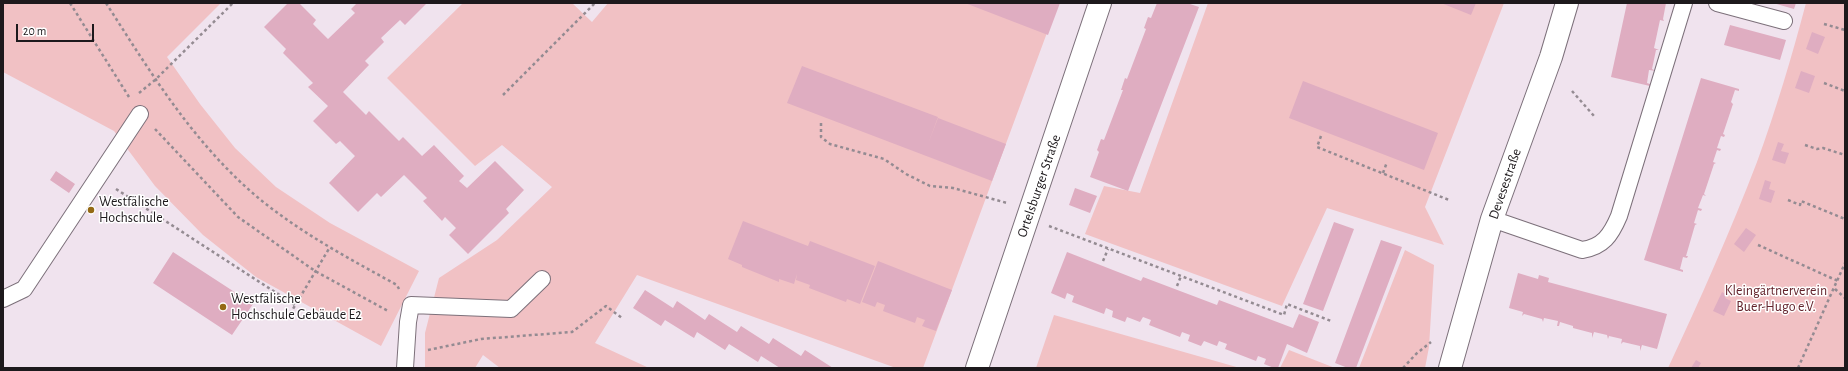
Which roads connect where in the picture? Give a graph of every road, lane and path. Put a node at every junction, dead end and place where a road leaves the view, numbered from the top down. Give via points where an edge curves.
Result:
1 (70, 3) edge
2 (106, 3) edge
3 (233, 3) edge
4 (595, 3) edge
5 (1100, 3) edge
6 (1567, 3) edge
7 (1684, 3) edge
8 (1718, 3) edge
9 (1784, 21) dead end
10 (1824, 24) dead end
11 (1845, 30) edge
12 (155, 80) junction
13 (1824, 83) dead end
14 (1572, 91) dead end
15 (1845, 91) edge
16 (503, 95) dead end
17 (131, 100) junction
18 (140, 114) junction
19 (1594, 116) dead end
20 (821, 123) dead end
21 (1321, 136) dead end
22 (1805, 145) dead end
23 (1845, 155) edge
24 (1387, 162) dead end
25 (1383, 173) junction
26 (98, 177) junction
27 (1449, 200) dead end
28 (1788, 200) dead end
29 (1029, 213) junction
30 (1492, 219) junction
31 (1845, 219) edge
32 (1758, 245) dead end
33 (330, 247) junction
34 (1108, 249) junction
35 (1103, 261) dead end
36 (1845, 263) edge
37 (315, 271) junction
38 (1181, 276) junction
39 (542, 279) dead end
40 (1838, 281) junction
41 (1177, 286) dead end
42 (1835, 289) junction
43 (1845, 298) edge
44 (3, 299) edge
45 (295, 305) junction
46 (411, 306) junction
47 (622, 318) dead end
48 (287, 319) dead end
49 (1331, 321) dead end
50 (408, 322) junction
51 (1432, 341) dead end
52 (405, 361) edge
53 (977, 368) edge
54 (1403, 368) edge
55 (1450, 368) edge
56 (1798, 368) edge

1 - 17 path
2 - 12 path
3 - 12 path
4 - 16 path
5 - 29 street, Ortelsburger Straße
6 - 30 street, Devesestraße via 1551,57
7 - 30 lane via 1619,216 1614,230 1605,241 1593,248 1582,250
8 - 9 lane
10 - 11 path
12 - 17 path
12 - 33 path via 179,114 215,155 256,195 288,220
13 - 15 path
14 - 19 path
17 - 18 path
18 - 26 lane
18 - 37 path via 238,217
20 - 29 path via 821,137 830,144 884,159 930,186 953,188
21 - 25 path via 1317,147
22 - 23 path
24 - 25 path
25 - 27 path
26 - 44 lane via 24,289
26 - 45 path
28 - 31 path via 1800,205 1801,201
29 - 34 path
29 - 53 street, Ortelsburger Straße
30 - 55 street, Devesestraße
32 - 40 path
33 - 37 path
33 - 46 path via 397,285
34 - 35 path
34 - 38 path
36 - 40 path
37 - 45 path
37 - 50 path
38 - 41 path
38 - 49 path via 1284,315 1288,304
39 - 46 lane via 512,309
40 - 42 path
42 - 43 path
42 - 56 path
45 - 48 path
46 - 50 lane
47 - 52 path via 606,306 572,332 481,339
50 - 52 lane
51 - 54 path

